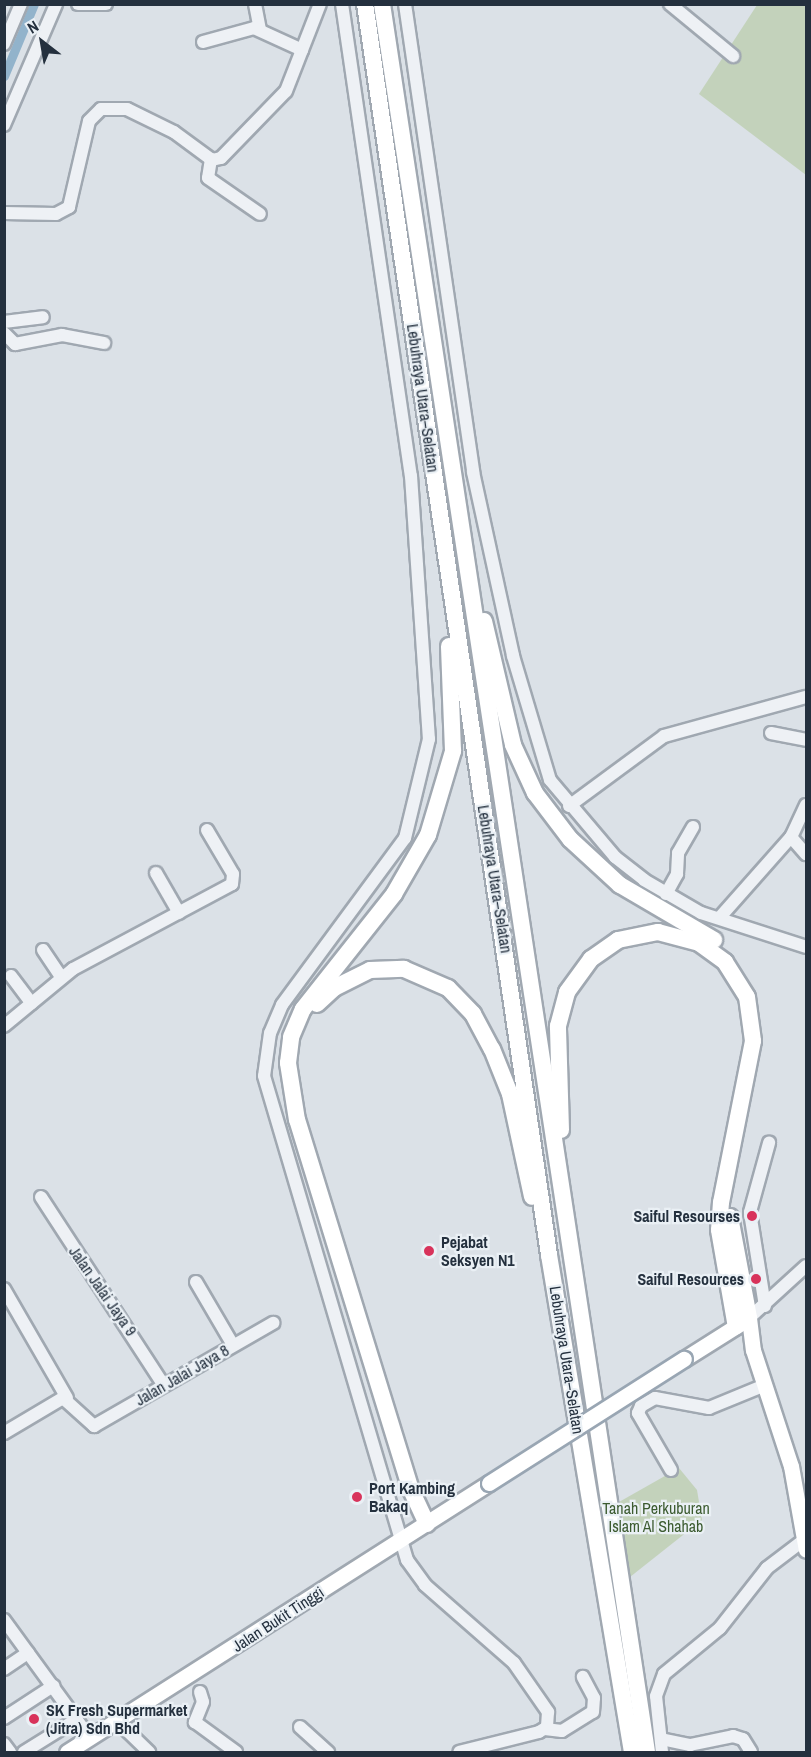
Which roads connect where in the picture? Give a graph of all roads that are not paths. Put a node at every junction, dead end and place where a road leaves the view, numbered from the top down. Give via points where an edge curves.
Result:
1 (21, 4) edge
2 (56, 4) edge
3 (78, 4) edge
4 (106, 4) edge
5 (255, 4) edge
6 (342, 4) edge
7 (365, 4) edge
8 (382, 4) edge
9 (405, 4) edge
10 (670, 4) edge
11 (318, 6) edge
12 (260, 29) junction
13 (203, 42) dead end
14 (4, 44) edge
15 (302, 50) junction
16 (733, 56) dead end
17 (4, 125) edge
18 (211, 159) junction
19 (4, 213) edge
20 (260, 214) dead end
21 (43, 317) dead end
22 (4, 322) edge
23 (4, 333) edge
24 (104, 343) dead end
25 (446, 560) junction
26 (466, 570) junction
27 (807, 697) edge
28 (771, 733) dead end
29 (807, 740) edge
30 (569, 806) junction
31 (807, 806) edge
32 (693, 827) dead end
33 (207, 830) dead end
34 (791, 837) junction
35 (807, 854) edge
36 (156, 873) dead end
37 (666, 894) junction
38 (179, 913) junction
39 (721, 916) junction
40 (807, 947) edge
41 (43, 950) dead end
42 (11, 976) dead end
43 (61, 977) junction
44 (31, 1003) junction
45 (4, 1026) edge
46 (769, 1143) dead end
47 (41, 1197) dead end
48 (549, 1255) junction
49 (807, 1266) edge
50 (196, 1282) dead end
51 (4, 1289) edge
52 (765, 1306) junction
53 (742, 1322) junction
54 (273, 1323) dead end
55 (582, 1332) junction
56 (233, 1345) junction
57 (765, 1384) junction
58 (164, 1386) junction
59 (67, 1398) junction
60 (4, 1433) edge
61 (671, 1470) dead end
62 (432, 1520) junction
63 (805, 1538) edge
64 (399, 1541) junction
65 (4, 1620) edge
66 (28, 1653) junction
67 (4, 1669) edge
68 (583, 1677) dead end
69 (53, 1686) junction
70 (200, 1692) dead end
71 (4, 1718) edge
72 (77, 1719) junction
73 (117, 1721) junction
74 (300, 1727) dead end
75 (545, 1729) junction
76 (90, 1738) junction
77 (4, 1744) edge
78 (646, 1749) edge
79 (10, 1752) edge
80 (24, 1752) edge
81 (67, 1752) edge
82 (148, 1752) edge
83 (236, 1752) edge
84 (328, 1752) edge
85 (459, 1752) edge
86 (751, 1752) edge

1 - 14 street
2 - 17 street
3 - 4 street
5 - 12 street
6 - 64 street via 411,476 429,694 428,754 405,838 282,1005 270,1033 264,1076
7 - 25 highway, Lebuhraya Utara–Selatan
8 - 26 highway, Lebuhraya Utara–Selatan
9 - 30 street via 473,472 538,747 553,785
10 - 16 street
11 - 15 street
12 - 13 street
12 - 15 street
15 - 18 street via 278,100 227,153
18 - 19 street via 136,113 101,109 88,121 69,207 56,214
18 - 20 street via 208,178
21 - 22 street
23 - 24 street via 15,344 62,335
25 - 48 highway, Lebuhraya Utara–Selatan
25 - 62 highway via 442,572 456,720 444,790 413,865 303,1009 291,1037 288,1077 411,1490
26 - 53 highway via 477,588 513,745 535,793 570,839 620,885 722,945 757,996 761,1037 730,1202
26 - 55 highway, Lebuhraya Utara–Selatan
27 - 30 street via 663,736
28 - 29 street
30 - 37 street via 620,862
31 - 34 street
32 - 37 street via 678,853 677,874
33 - 38 street via 234,881
34 - 35 street
34 - 39 street
36 - 38 street
37 - 39 street via 701,913
38 - 43 street
39 - 40 street
41 - 43 street
42 - 44 street
43 - 44 street
44 - 45 street
46 - 52 street via 750,1212
47 - 58 street, Jalan Jalai Jaya 9
48 - 62 highway via 510,1094 473,1014 448,988 404,969 370,970 334,988 301,1035 297,1086
48 - 78 highway, Lebuhraya Utara–Selatan
49 - 52 street
50 - 56 street
51 - 59 street
52 - 53 street
53 - 55 highway via 719,1230 720,1202 753,1041 750,1010 725,962 685,937 658,932 618,940 591,959 567,992 558,1026 558,1101
53 - 57 main road
53 - 62 main road, Jalan Bukit Tinggi, bridge
54 - 56 street, Jalan Jalai Jaya 8
55 - 78 highway, Lebuhraya Utara–Selatan
56 - 58 street, Jalan Jalai Jaya 8
57 - 61 street via 709,1408 655,1398 641,1406 638,1413
57 - 63 main road via 791,1466
58 - 59 street, Jalan Jalai Jaya 8 via 90,1427
59 - 60 street
62 - 64 main road, Jalan Bukit Tinggi
63 - 78 street via 767,1568 720,1628 664,1674
64 - 73 main road, Jalan Bukit Tinggi
64 - 75 street via 422,1581 524,1674 549,1712
65 - 66 street
66 - 67 street
66 - 69 street
68 - 75 street via 594,1698 593,1712 562,1731
69 - 71 street
69 - 72 street
70 - 83 street via 203,1702 195,1722
72 - 76 street
72 - 80 street
73 - 76 main road, Jalan Bukit Tinggi
73 - 82 street
74 - 84 street
75 - 85 street
76 - 81 main road, Jalan Bukit Tinggi
77 - 79 street
78 - 86 street via 733,1737 743,1739

